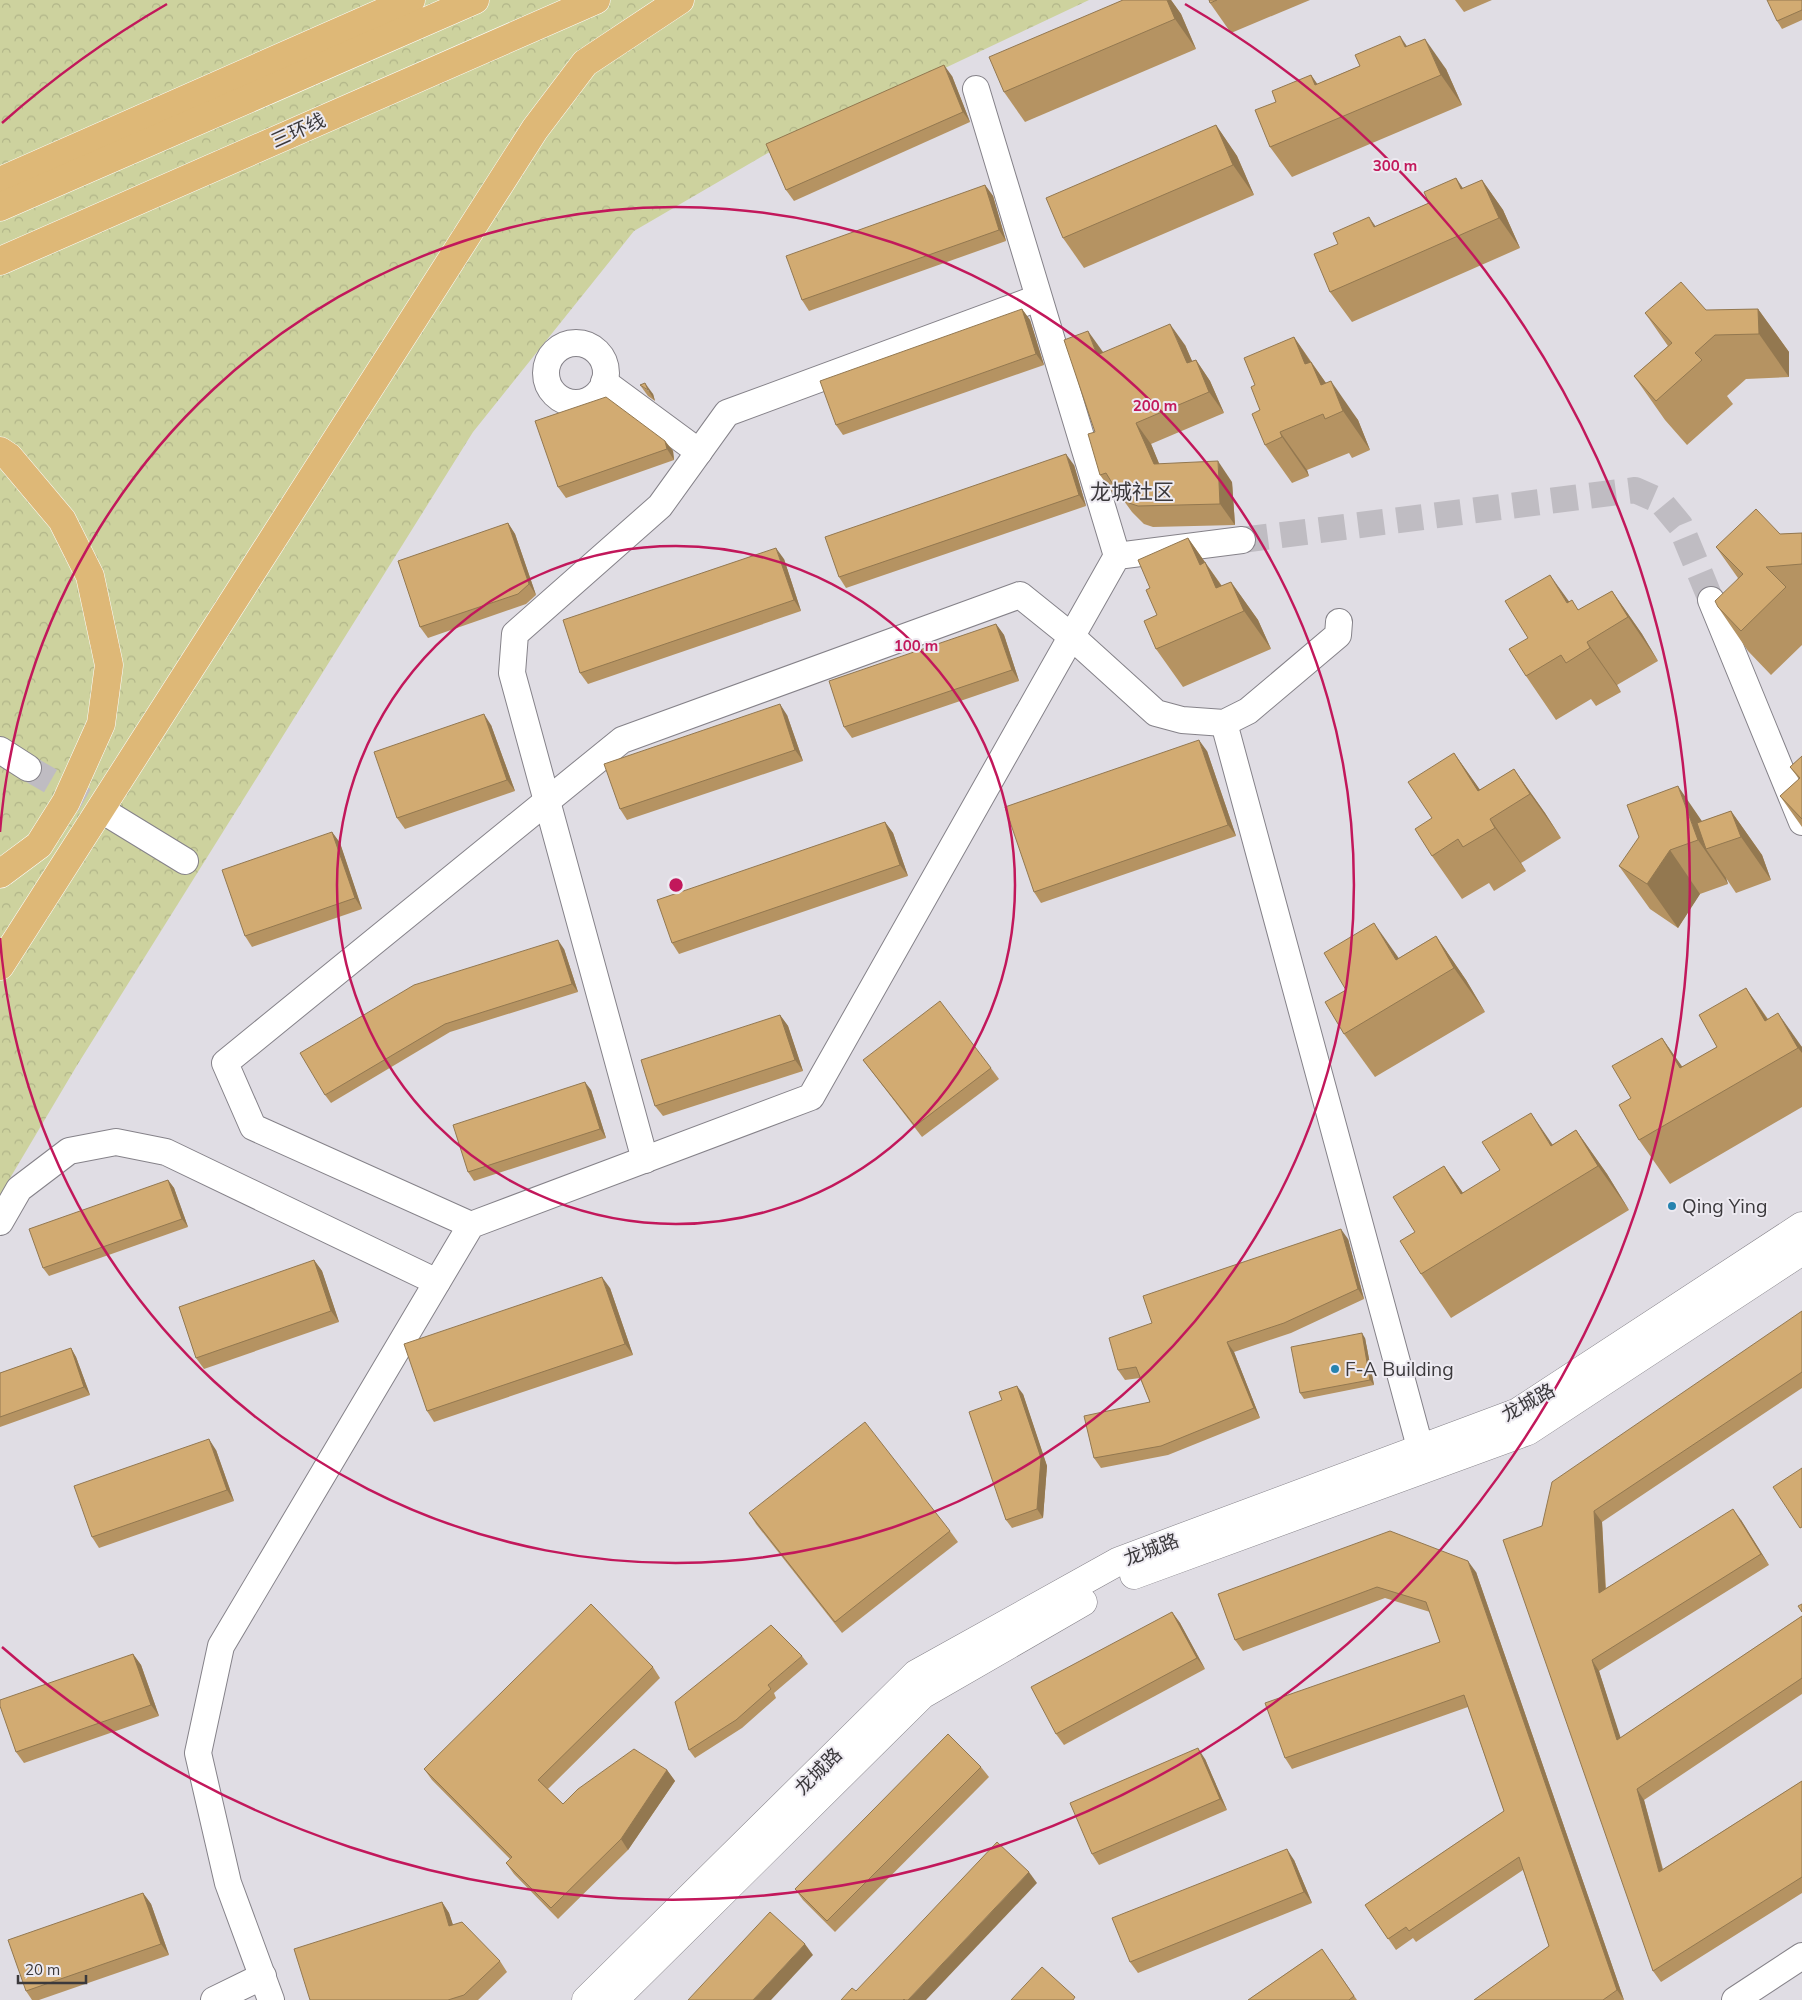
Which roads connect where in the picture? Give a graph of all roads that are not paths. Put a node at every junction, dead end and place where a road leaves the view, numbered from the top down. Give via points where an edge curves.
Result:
1 (411, 0) edge
2 (474, 0) edge
3 (596, 0) edge
4 (680, 0) edge
5 (976, 89) dead end
6 (0, 180) edge
7 (0, 207) edge
8 (0, 261) edge
9 (1038, 298) junction
10 (604, 382) dead end
11 (0, 451) edge
12 (699, 452) junction
13 (1242, 540) tunnel mouth
14 (1117, 556) junction
15 (1711, 600) tunnel mouth
16 (1339, 622) dead end
17 (1071, 636) junction
18 (1224, 723) junction
19 (0, 750) edge
20 (1802, 758) edge
21 (28, 768) tunnel mouth
22 (1783, 776) junction
23 (547, 801) junction
24 (113, 817) tunnel mouth
25 (1802, 822) edge
26 (185, 861) dead end
27 (0, 874) edge
28 (0, 966) edge
29 (645, 1160) junction
30 (0, 1222) edge
31 (471, 1226) junction
32 (1802, 1226) edge
33 (1802, 1251) edge
34 (437, 1282) junction
35 (1420, 1447) junction
36 (1802, 1956) edge
37 (267, 1988) edge
38 (214, 2000) edge
39 (586, 2000) edge
40 (614, 2000) edge
41 (1735, 2000) edge

1 - 6 highway
2 - 7 highway
3 - 8 highway, 三环线
4 - 28 highway via 585,63 535,129
5 - 9 street
9 - 12 street via 727,413
9 - 14 street
10 - 12 street
11 - 27 highway via 9,456 62,520 90,576 109,665 101,724 66,802 39,845
12 - 23 street via 660,506 515,634 512,673
13 - 14 street
14 - 17 street
15 - 22 street
16 - 18 street via 1338,635 1248,711
17 - 18 street via 1156,713 1182,720
17 - 23 street via 1020,595 622,740
17 - 29 street via 811,1097
18 - 35 street
19 - 21 street
20 - 22 street
22 - 25 street
23 - 29 street
23 - 31 street via 225,1063 253,1127
24 - 26 street
29 - 31 street
30 - 34 street via 19,1189 69,1151 116,1142 166,1152
31 - 34 street
32 - 35 street, 龙城路 via 1518,1412
33 - 40 street, 龙城路 via 1528,1431 1123,1579 922,1695
34 - 37 street via 221,1646 198,1753 228,1883
35 - 39 street, 龙城路 via 1119,1561 916,1674
36 - 41 street
37 - 38 street

